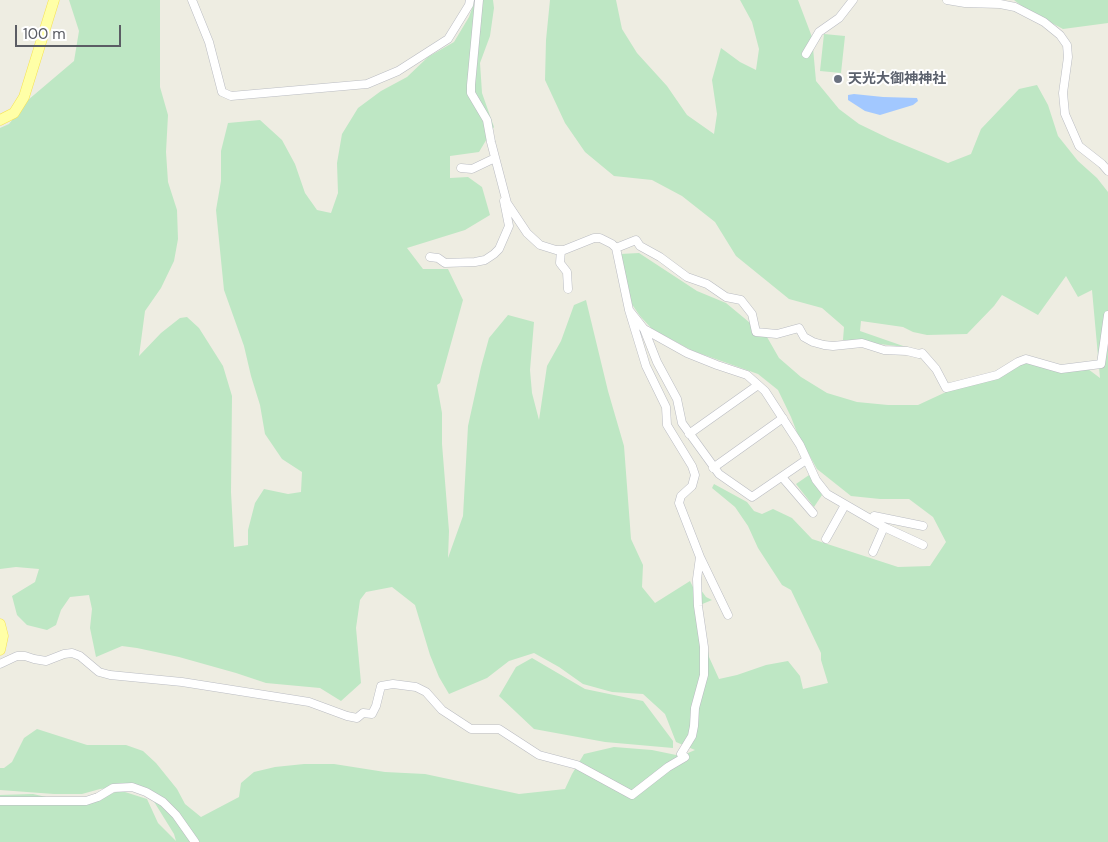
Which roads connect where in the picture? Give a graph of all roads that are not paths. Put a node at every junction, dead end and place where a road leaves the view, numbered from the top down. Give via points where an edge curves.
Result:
1 (54, 0) edge
2 (192, 0) edge
3 (470, 0) edge
4 (479, 0) edge
5 (853, 0) edge
6 (947, 0) edge
7 (806, 54) dead end
8 (0, 120) edge
9 (495, 158) junction
10 (461, 168) dead end
11 (1108, 171) edge
12 (504, 194) junction
13 (616, 248) junction
14 (561, 250) junction
15 (430, 257) dead end
16 (568, 289) dead end
17 (629, 310) junction
18 (1108, 315) edge
19 (644, 329) junction
20 (758, 385) junction
21 (783, 418) junction
22 (689, 434) junction
23 (806, 460) junction
24 (713, 468) junction
25 (782, 476) junction
26 (844, 505) junction
27 (813, 513) dead end
28 (872, 520) junction
29 (923, 526) dead end
30 (884, 527) junction
31 (826, 539) dead end
32 (923, 545) dead end
33 (873, 552) dead end
34 (700, 558) junction
35 (728, 615) dead end
36 (0, 624) edge
37 (0, 650) edge
38 (0, 664) edge
39 (0, 801) edge
40 (195, 842) edge

1 - 8 main road via 24,96 14,113
2 - 3 street via 210,42 222,92 231,96 375,81 398,71 448,39
4 - 9 street via 471,86 487,120
5 - 7 street via 839,18 819,32
6 - 11 street via 1015,7 1044,22 1060,35 1067,45 1068,57 1063,93 1065,114 1079,146
9 - 10 street via 472,169
9 - 12 street
12 - 14 street via 534,240 540,245
12 - 15 street via 509,226 494,254 475,262 444,262
13 - 14 street via 608,241 594,238
13 - 17 street
13 - 18 street via 636,240 640,246 687,277 712,287 726,298 741,300 752,314 756,332 778,334 799,328 804,337 824,345 862,343 884,350 922,353 946,388 997,375 1026,360 1061,369 1101,364
14 - 16 street via 560,263 567,272
17 - 19 street
17 - 34 street via 646,366 666,407 667,425 695,475 692,486 679,503
19 - 20 street via 687,353 747,375
19 - 22 street via 656,362 677,399 682,423
20 - 21 street
20 - 22 street
21 - 23 street
21 - 24 street
22 - 24 street
23 - 25 street
23 - 26 street via 827,494
24 - 25 street via 752,497
25 - 27 street
26 - 28 street
26 - 31 street
28 - 29 street via 874,516
28 - 30 street
30 - 32 street
30 - 33 street
34 - 35 street
34 - 38 street via 697,579 704,675 692,736 680,754 685,757 632,795 576,765 539,755 499,729 471,728 442,710 426,692 416,687 381,686 372,714 363,713 357,718 309,702 182,682 110,675 99,672 72,653 46,661 17,656
36 - 37 main road via 3,642
39 - 40 street via 86,801 113,788 132,787 163,802

